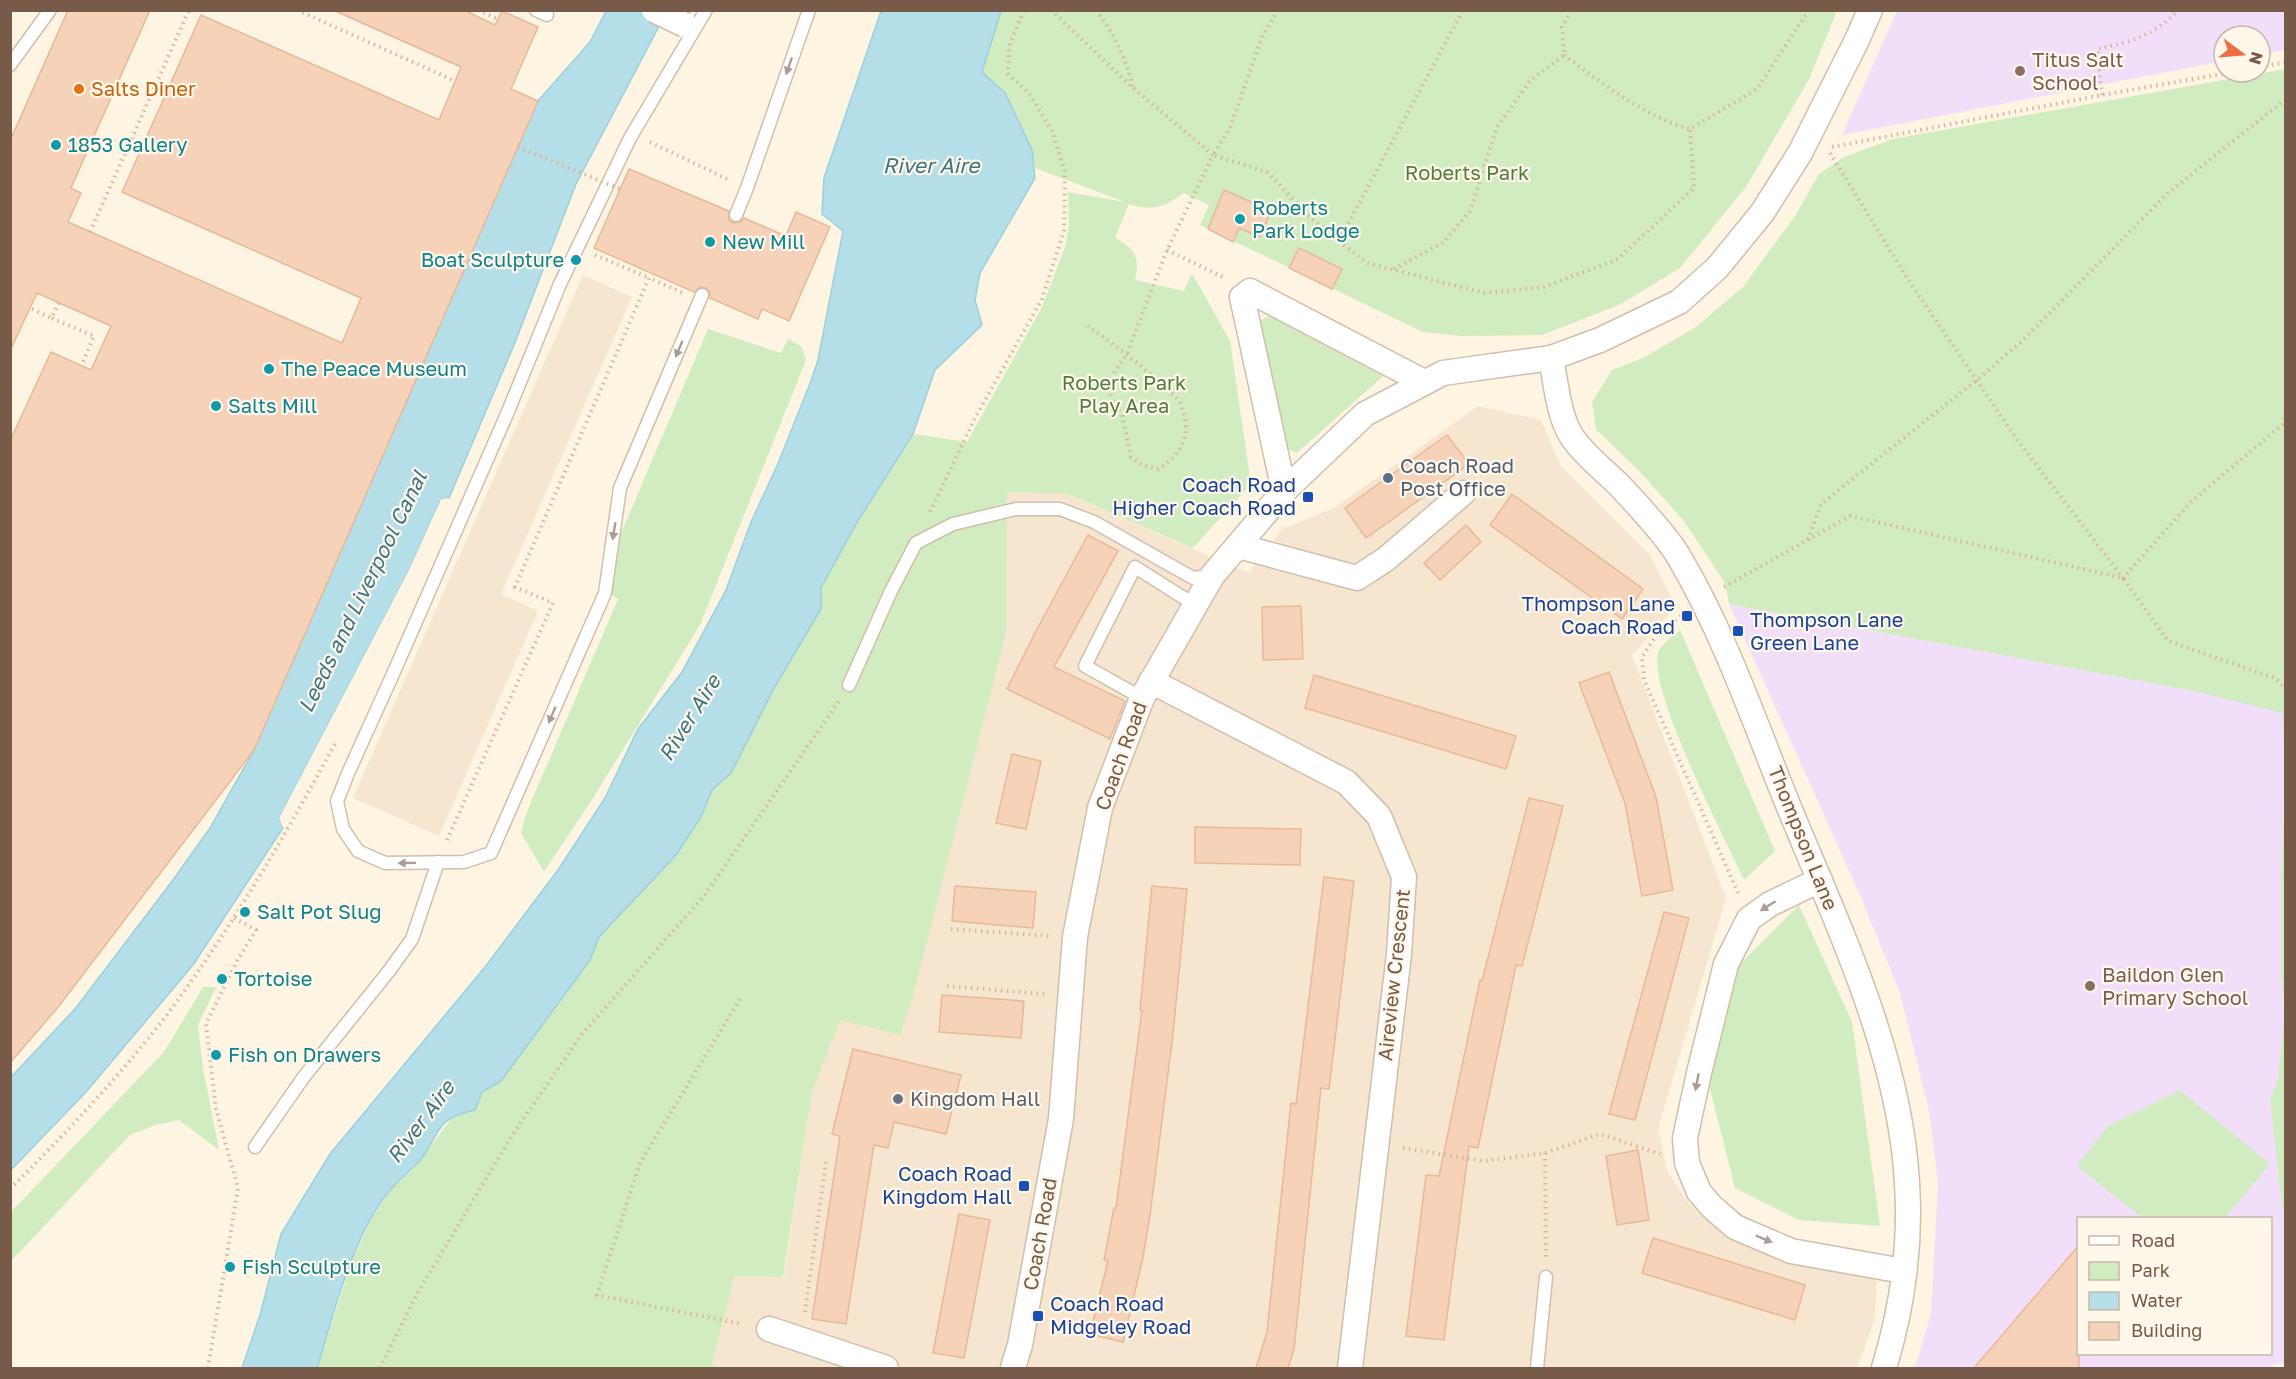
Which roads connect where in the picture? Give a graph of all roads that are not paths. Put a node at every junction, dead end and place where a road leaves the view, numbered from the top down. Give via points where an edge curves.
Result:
1 (50, 10) edge
2 (654, 10) edge
3 (808, 10) edge
4 (1870, 10) edge
5 (696, 22) edge
6 (10, 64) edge
7 (736, 214) dead end
8 (701, 298) road end
9 (1551, 358) junction
10 (1424, 382) junction
11 (1284, 491) junction
12 (1463, 493) dead end
13 (1238, 546) junction
14 (1212, 576) junction
15 (1195, 605) junction
16 (849, 685) road end
17 (1146, 689) junction
18 (438, 862) junction
19 (1820, 880) junction
20 (255, 1147) dead end
21 (1904, 1271) junction
22 (1546, 1276) road end
23 (770, 1329) road end
24 (886, 1368) edge
25 (1013, 1368) edge
26 (1350, 1368) edge
27 (1537, 1368) edge
28 (1884, 1368) edge

1 - 6 lane
2 - 5 street, bridge
3 -> 7 lane
4 - 9 street, Coach Road via 1800,153 1762,213 1717,268 1679,302 1600,340
18 -> 5 lane via 385,863 358,851 343,829 337,801 560,284 630,138
8 -> 18 lane via 620,488 604,593 491,853 464,862
9 - 10 street, Coach Road via 1443,373
9 - 19 street, Thompson Lane via 1559,403 1572,436 1675,549 1702,600
10 - 11 street, Coach Road via 1365,414
10 - 11 street via 1250,291 1242,297
11 - 13 street, Coach Road
12 - 13 street via 1358,578
13 - 14 street, Coach Road
14 - 15 street, Coach Road
14 - 16 lane via 1193,578 1094,522 1060,509 1016,509 953,524 916,543
15 - 17 street, Coach Road
15 - 17 lane via 1135,567 1085,666
17 - 25 street, Coach Road via 1100,808 1075,937 1061,1119
17 - 26 street, Aireview Crescent via 1346,782 1378,816 1404,877 1399,954
18 - 20 lane via 412,939 303,1078
19 - 21 street, Thompson Lane via 1857,971 1883,1051 1899,1120 1907,1180
19 -> 21 street via 1770,904 1749,919 1726,964 1685,1138 1687,1163 1699,1192 1735,1227 1791,1251
21 - 28 street, Thompson Lane
22 - 27 lane
23 - 24 street

